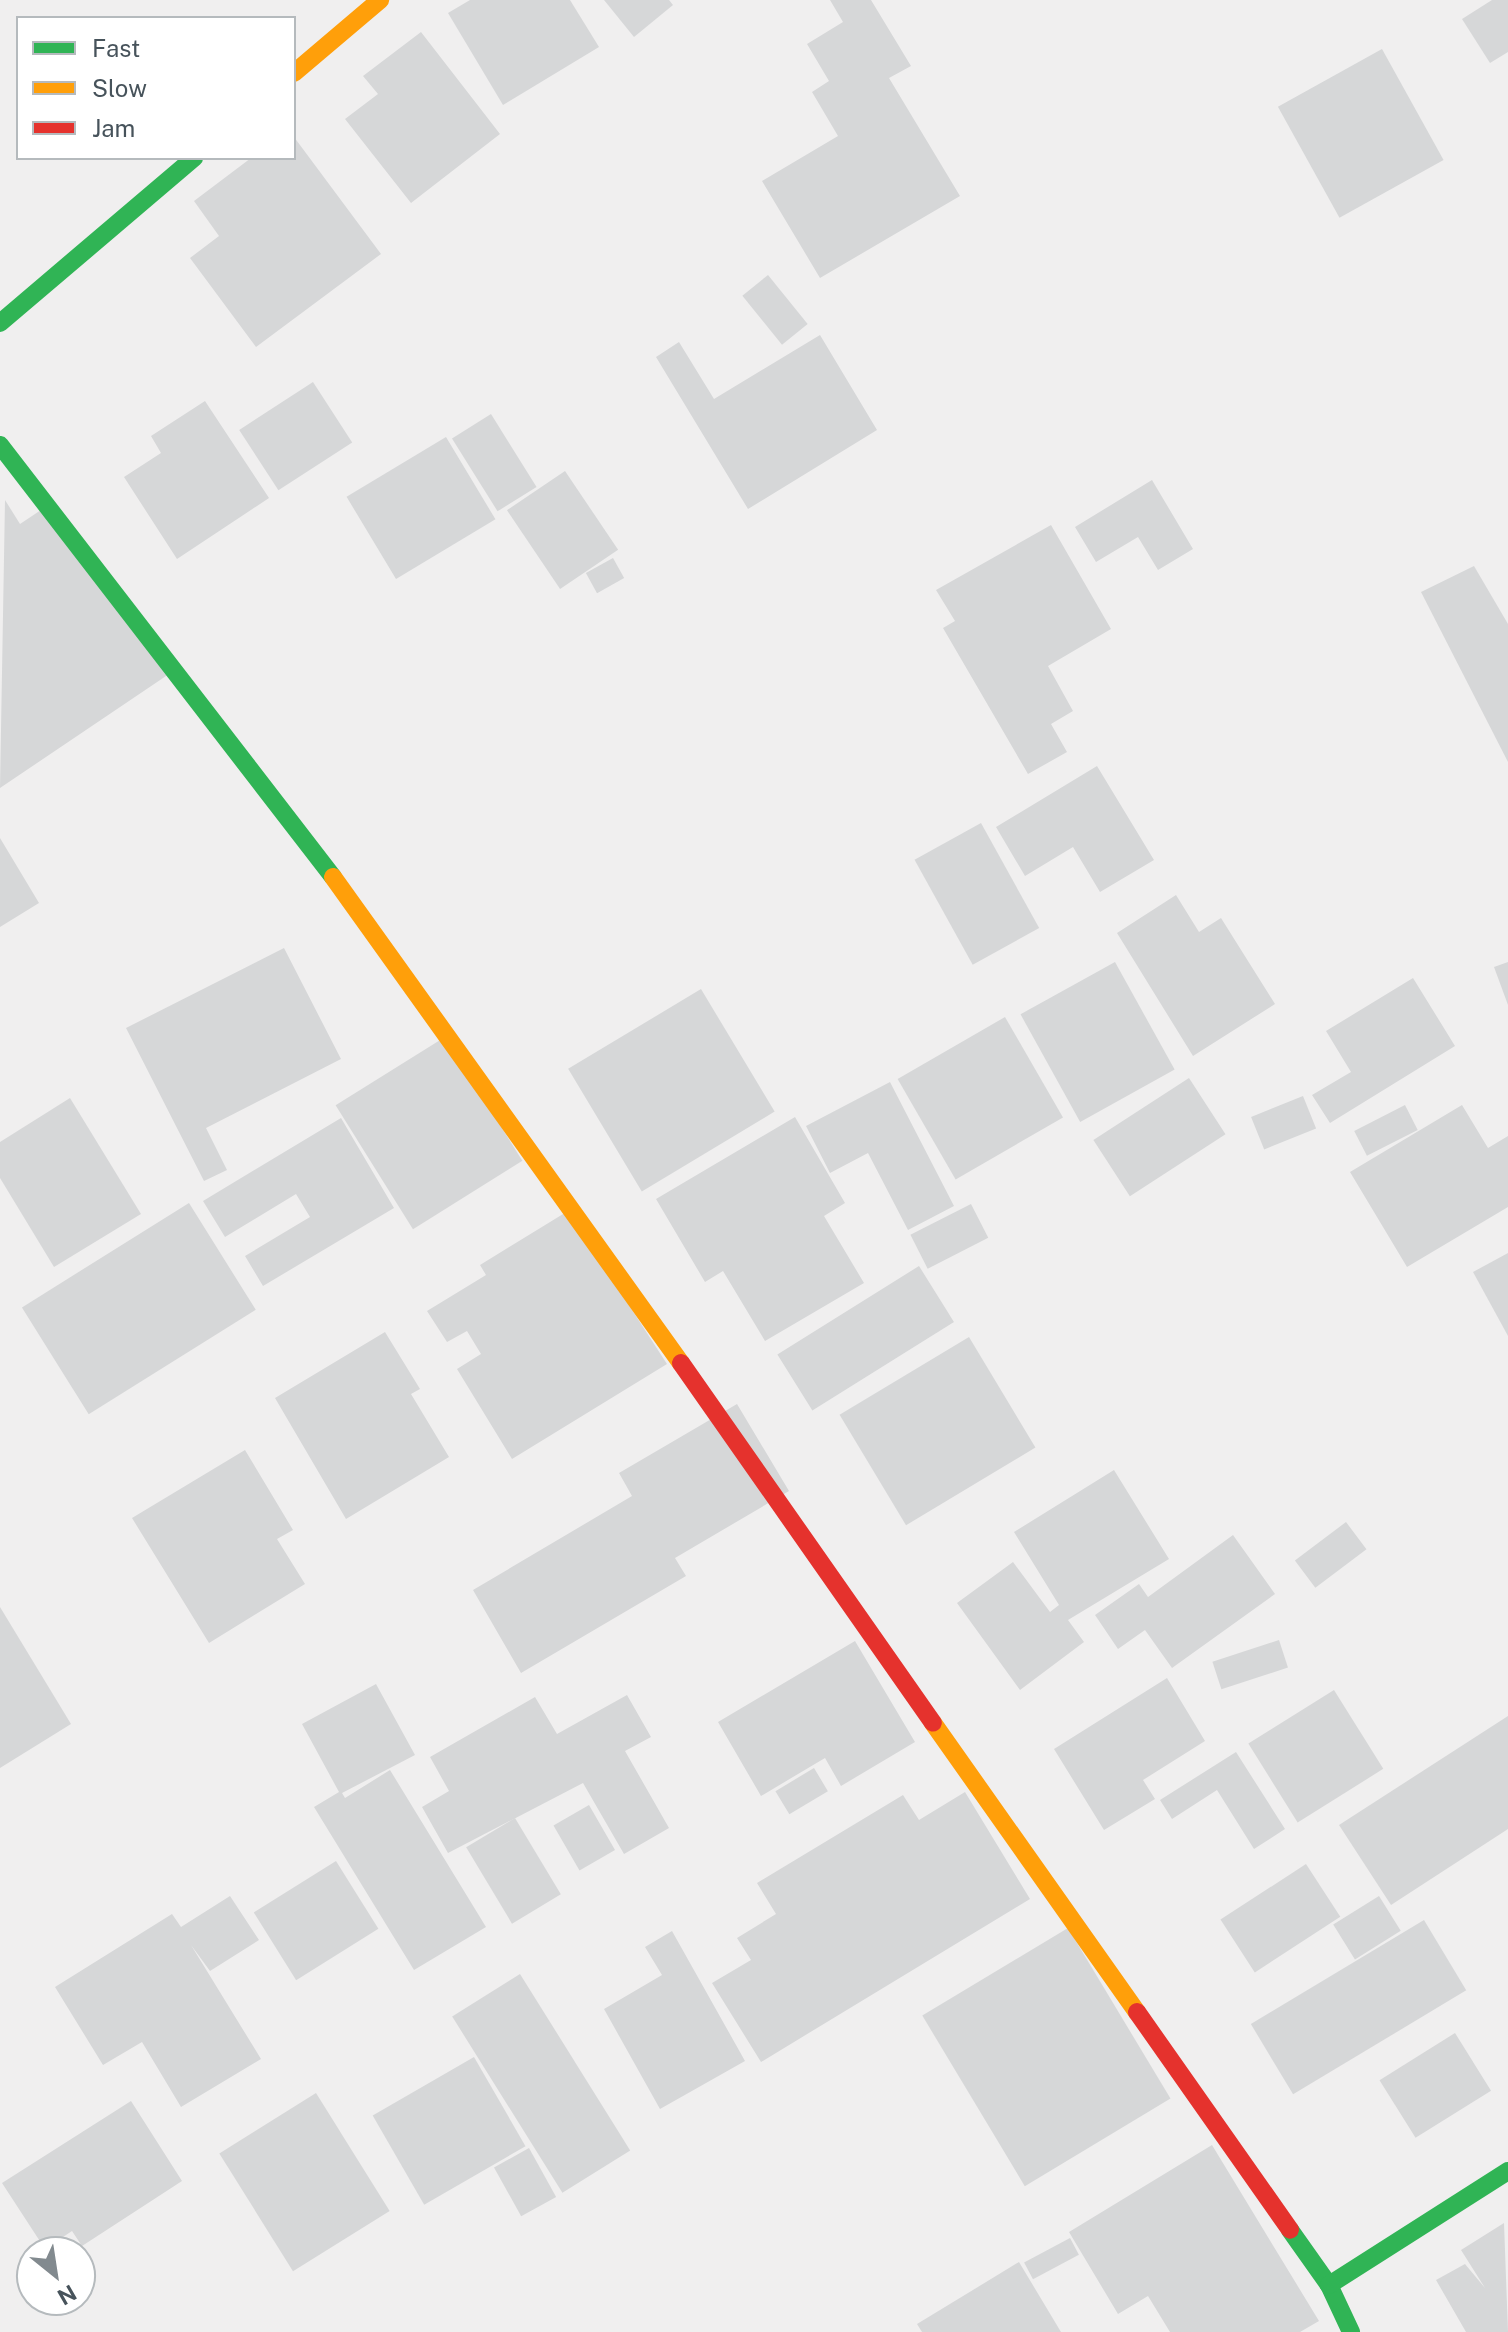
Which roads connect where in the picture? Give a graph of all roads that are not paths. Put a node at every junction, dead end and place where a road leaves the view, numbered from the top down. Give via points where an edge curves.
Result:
1 (380, 0) edge
2 (296, 71) edge
3 (192, 160) edge
4 (0, 323) edge
5 (0, 445) edge
6 (1508, 2171) edge
7 (1329, 2285) junction
8 (1351, 2332) edge

1 - 2 main road
3 - 4 main road
5 - 7 main road via 398,962
6 - 7 main road
7 - 8 main road

